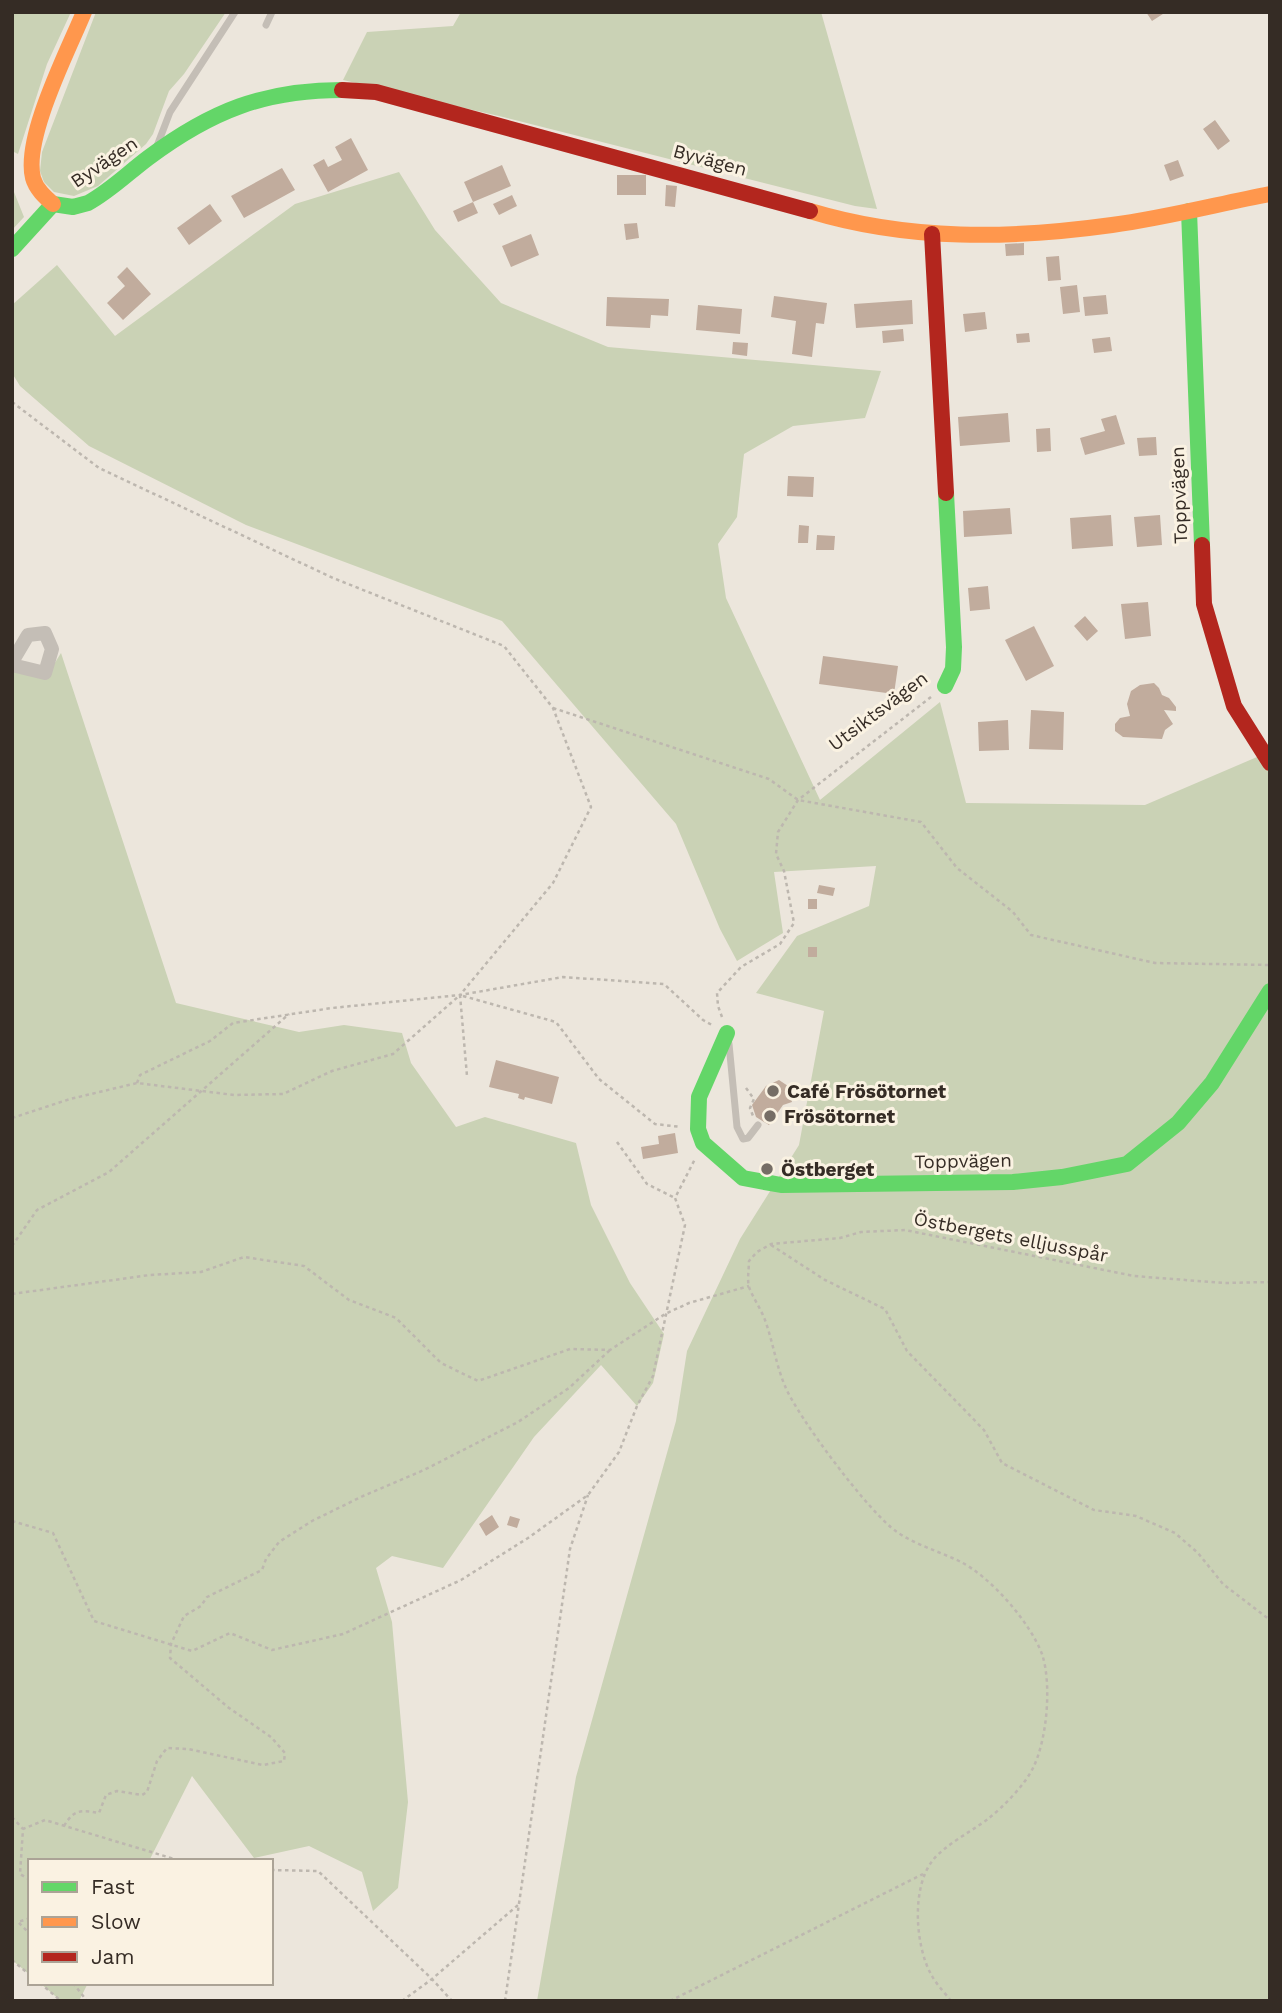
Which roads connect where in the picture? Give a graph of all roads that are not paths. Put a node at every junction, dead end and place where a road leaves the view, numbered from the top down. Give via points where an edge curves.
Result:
1 (84, 12) edge
2 (235, 12) edge
3 (272, 12) edge
4 (266, 25) dead end
5 (155, 153) junction
6 (1270, 194) edge
7 (53, 204) junction
8 (1189, 211) junction
9 (932, 234) junction
10 (12, 249) edge
11 (945, 686) road end
12 (1270, 763) edge
13 (1270, 991) edge
14 (727, 1033) joint
15 (758, 1125) dead end

1 - 7 street via 34,145 33,180
2 - 5 lane, Byvägen via 170,112
3 - 4 lane
5 - 7 street, Byvägen via 81,206
5 - 9 street, Byvägen via 242,105 340,88 376,92 850,223
6 - 8 street, Byvägen
7 - 10 street, Byvägen
8 - 9 street, Byvägen via 1114,225 1024,234
8 - 12 street, Toppvägen via 1204,604 1234,706
9 - 11 street, Utsiktsvägen via 954,648 953,669
13 - 14 street, Toppvägen via 1212,1083 1178,1123 1127,1164 1013,1182 781,1185 743,1178 700,1136 698,1097
14 - 15 lane via 737,1127 743,1139

